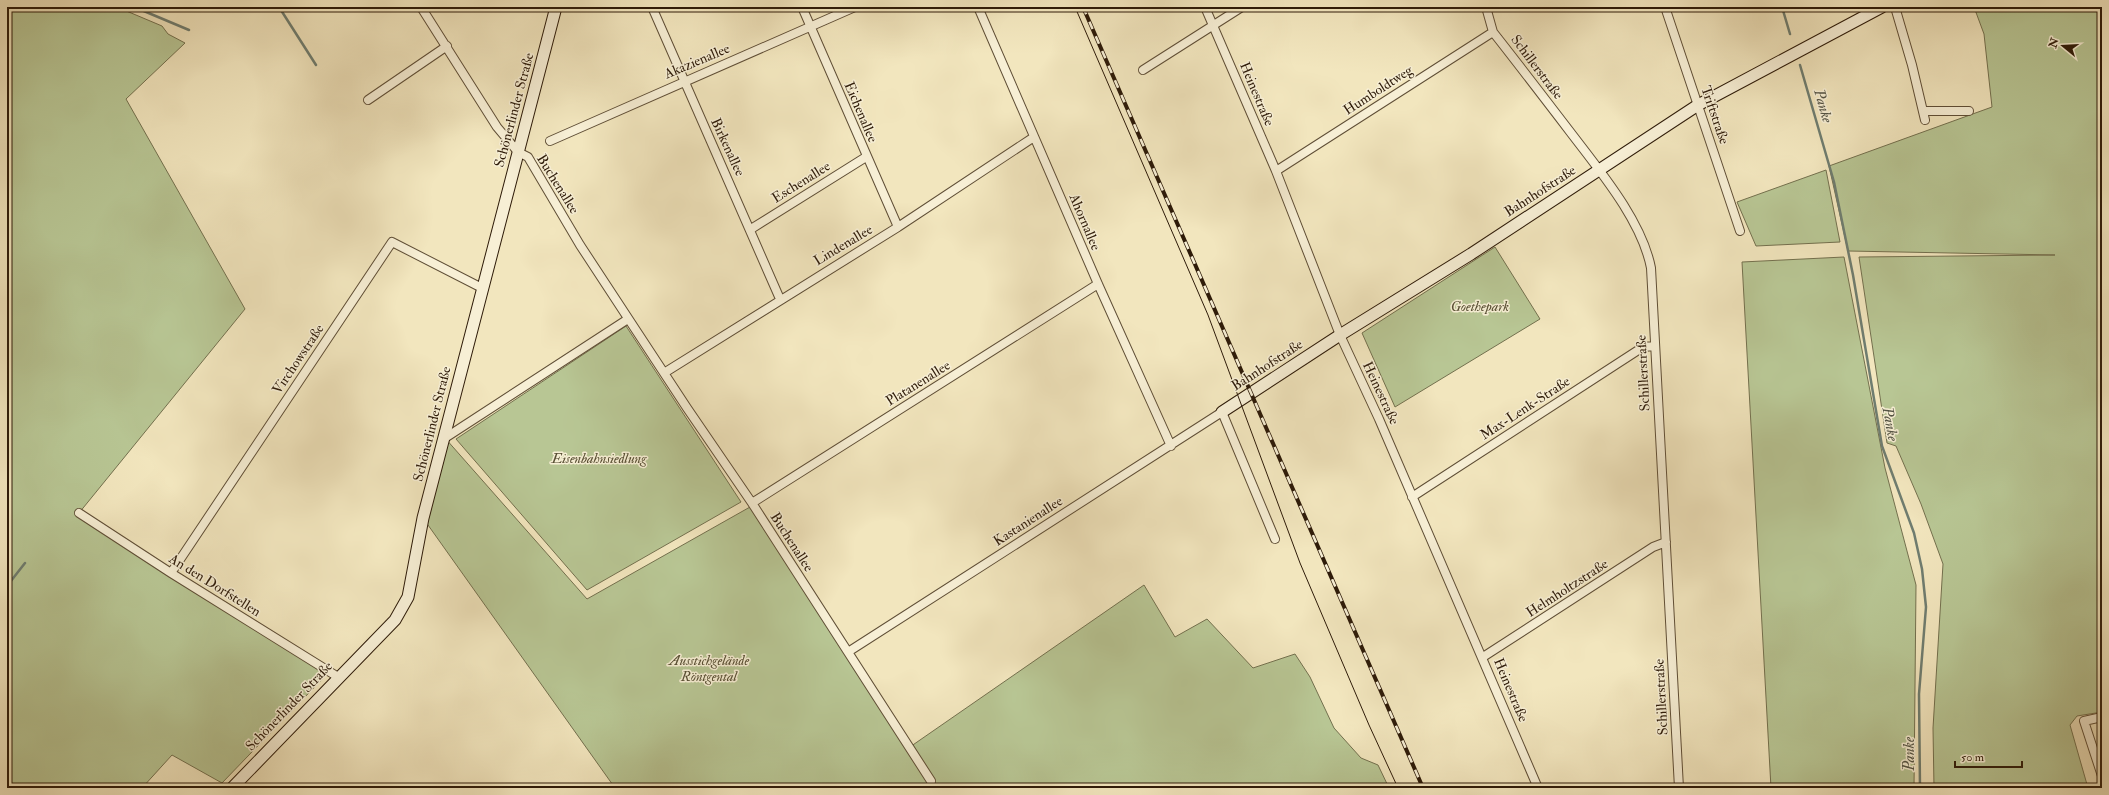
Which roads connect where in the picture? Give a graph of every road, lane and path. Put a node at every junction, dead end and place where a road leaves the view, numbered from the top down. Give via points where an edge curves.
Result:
1 (421, 7) edge
2 (556, 7) edge
3 (652, 7) edge
4 (802, 7) edge
5 (855, 7) edge
6 (978, 7) edge
7 (1205, 7) edge
8 (1242, 7) edge
9 (1486, 7) edge
10 (1665, 7) edge
11 (1882, 7) edge
12 (1895, 7) edge
13 (1213, 25) junction
14 (811, 26) junction
15 (1493, 32) junction
16 (447, 46) junction
17 (1143, 70) dead end
18 (683, 81) junction
19 (368, 100) dead end
20 (1698, 105) junction
21 (1923, 111) junction
22 (1969, 111) dead end
23 (1925, 120) dead end
24 (1034, 137) junction
25 (550, 141) dead end
26 (518, 152) junction
27 (866, 157) junction
28 (1599, 170) junction
29 (1276, 171) junction
30 (898, 227) junction
31 (751, 229) junction
32 (1740, 231) dead end
33 (1098, 284) junction
34 (482, 288) junction
35 (780, 299) junction
36 (628, 319) junction
37 (1340, 335) junction
38 (1655, 346) junction
39 (664, 373) junction
40 (1222, 412) junction
41 (445, 438) junction
42 (1171, 446) junction
43 (1412, 497) junction
44 (752, 503) junction
45 (79, 513) dead end
46 (1274, 540) dead end
47 (1666, 542) junction
48 (171, 573) junction
49 (848, 652) junction
50 (1483, 657) junction
51 (338, 677) junction
52 (2102, 717) edge
53 (2102, 776) edge
54 (931, 781) dead end
55 (232, 788) edge
56 (1538, 788) edge
57 (1679, 788) edge

1 - 16 street, Buchenallee
2 - 26 street, Schönerlinder Straße
3 - 18 street, Birkenallee
4 - 14 street, Eichenallee
5 - 14 street, Akazienallee
6 - 24 street, Ahornallee
7 - 13 street, Heinestraße
8 - 13 street
9 - 15 street, Schillerstraße
10 - 20 street, Triftstraße
11 - 20 street, Bahnhofstraße
12 - 21 street
13 - 17 street
13 - 29 street, Heinestraße
14 - 18 street, Akazienallee
14 - 27 street, Eichenallee
15 - 28 street, Schillerstraße
15 - 29 street, Humboldtweg
16 - 19 street
16 - 26 street, Buchenallee via 497,127
18 - 25 street, Akazienallee
18 - 31 street, Birkenallee
20 - 28 street, Bahnhofstraße
20 - 32 street, Triftstraße
21 - 22 street
21 - 23 street
24 - 30 street, Lindenallee
24 - 33 street, Ahornallee
26 - 34 street, Schönerlinder Straße
26 - 36 street, Buchenallee via 528,157 554,204
27 - 30 street, Eichenallee
27 - 31 street, Eschenallee
28 - 37 street, Bahnhofstraße via 1471,254
28 - 38 street, Schillerstraße via 1640,233 1648,250
29 - 37 street, Heinestraße
30 - 35 street, Lindenallee
31 - 35 street, Birkenallee
33 - 42 street, Ahornallee
33 - 44 street, Platanenallee
34 - 41 street, Schönerlinder Straße
34 - 48 street, Virchowstraße via 392,242
35 - 39 street, Lindenallee
36 - 39 street, Buchenallee
36 - 41 street
37 - 40 street, Bahnhofstraße
37 - 43 street, Heinestraße
38 - 43 street, Max-Lenk-Straße via 1643,347
38 - 47 street, Schillerstraße
39 - 44 street, Buchenallee
40 - 42 street, Kastanienallee
40 - 46 street
41 - 51 street, Schönerlinder Straße via 423,518 408,597 395,620
42 - 49 street, Kastanienallee
43 - 50 street, Heinestraße
44 - 49 street, Buchenallee
45 - 48 street, An den Dorfstellen
47 - 50 street, Helmholtzstraße via 1653,547
47 - 57 street, Schillerstraße
48 - 51 street, An den Dorfstellen
49 - 54 street, Buchenallee
50 - 56 street, Heinestraße
51 - 55 street, Schönerlinder Straße
52 - 53 street via 2084,720

